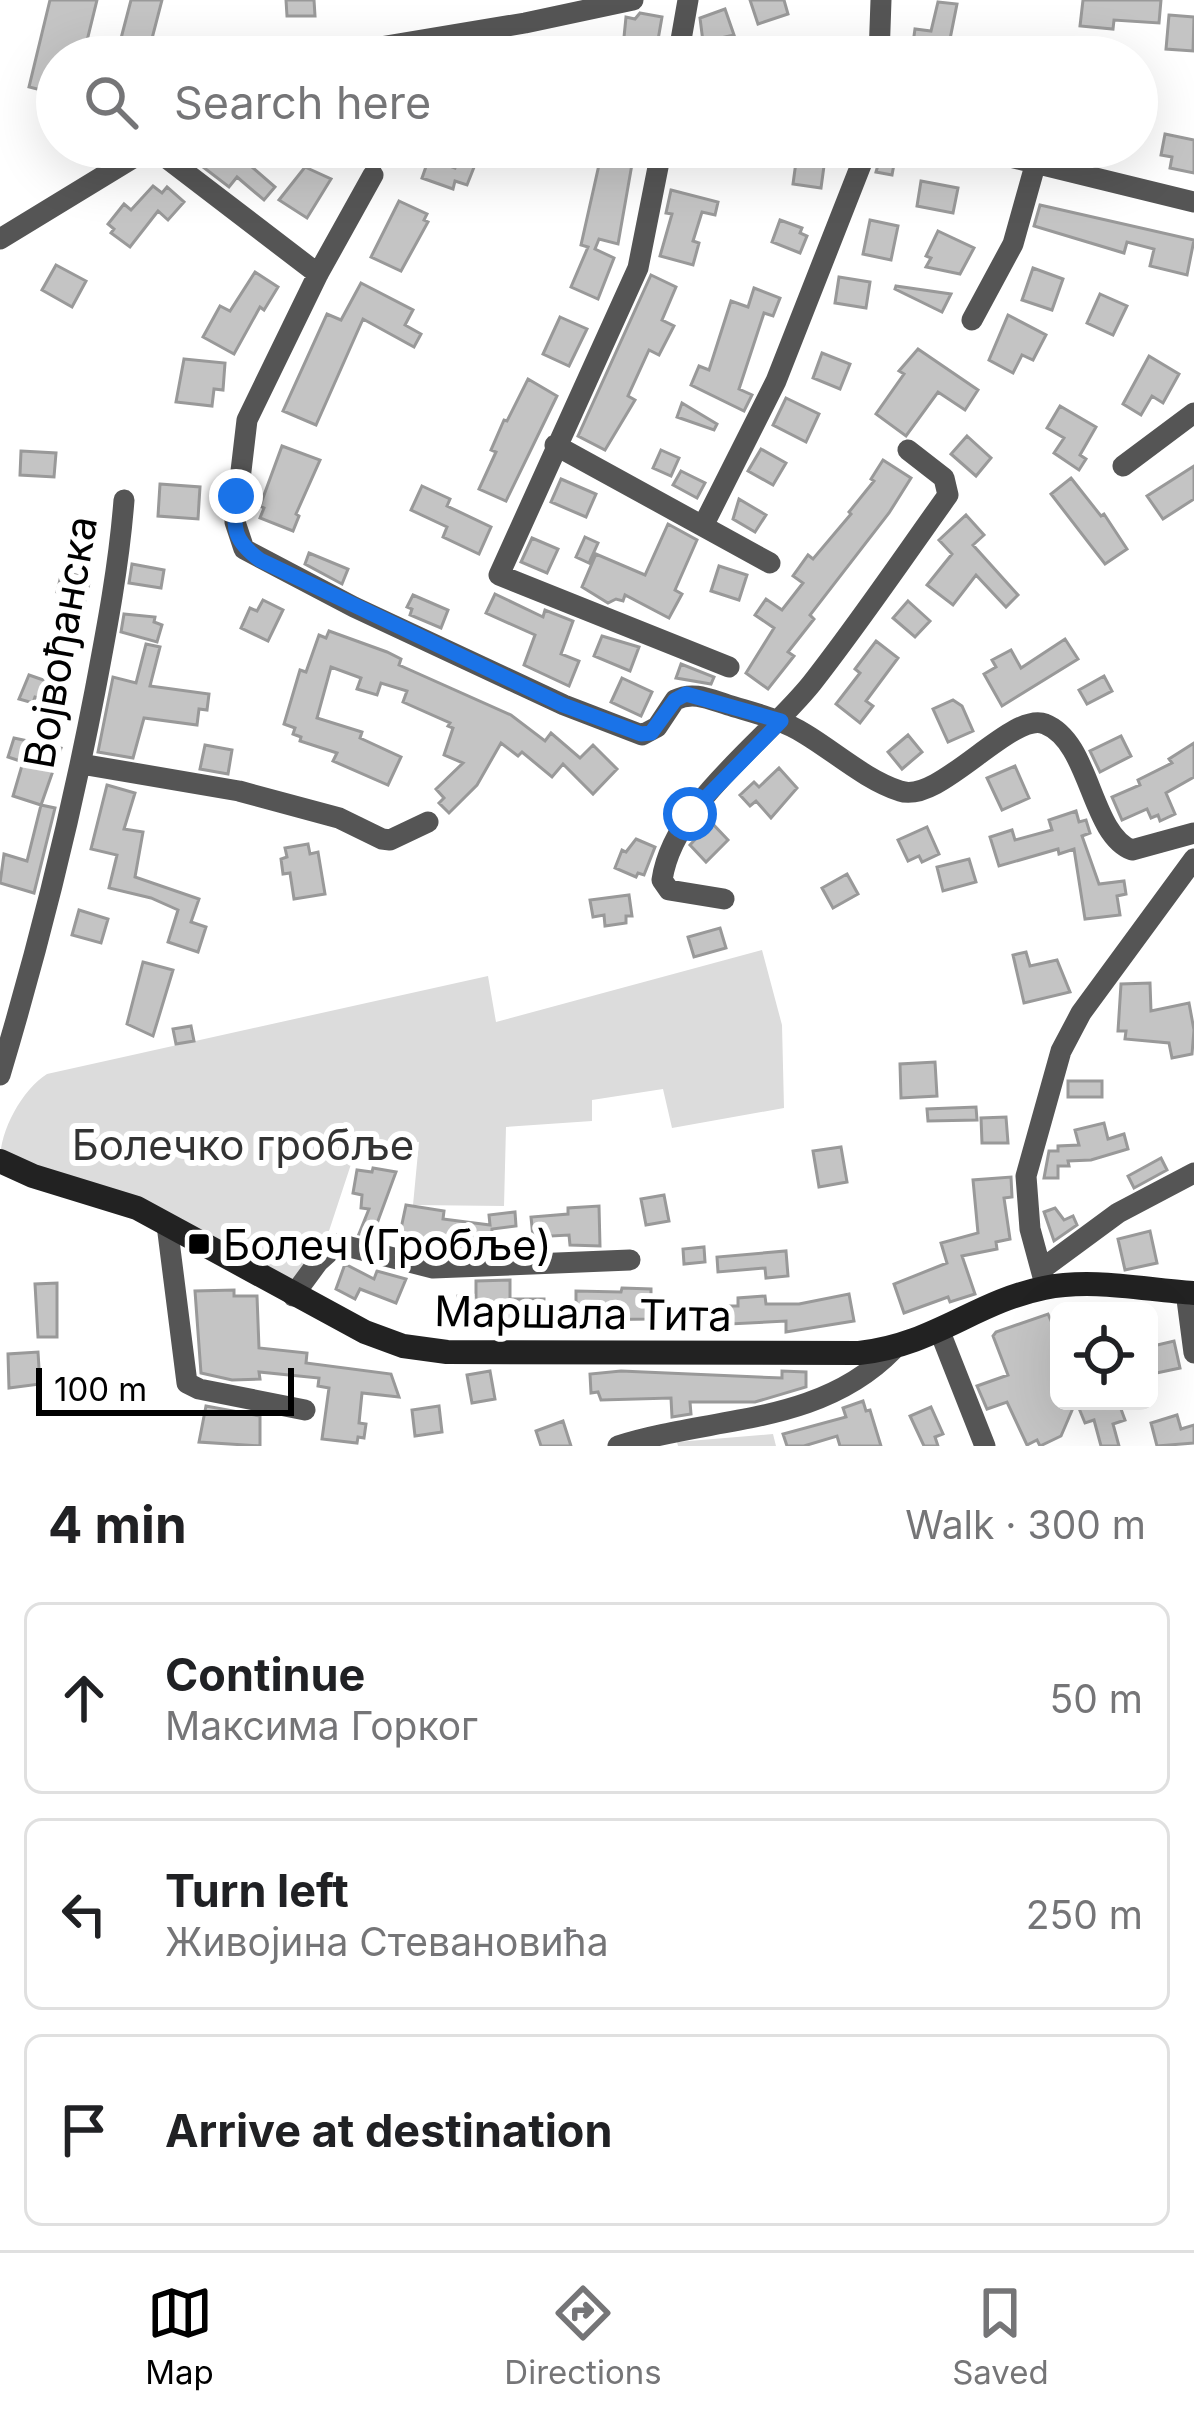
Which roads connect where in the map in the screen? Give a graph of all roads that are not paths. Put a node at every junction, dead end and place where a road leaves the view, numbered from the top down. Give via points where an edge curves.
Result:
1 (633, 0) edge
2 (688, 0) edge
3 (881, 0) edge
4 (447, 36) edge
5 (681, 36) edge
6 (880, 36) edge
7 (117, 168) edge
8 (179, 168) edge
9 (658, 168) edge
10 (860, 168) edge
11 (1034, 168) edge
12 (1063, 168) edge
13 (373, 175) dead end
14 (1194, 202) edge
15 (0, 239) edge
16 (318, 274) junction
17 (972, 320) dead end
18 (1194, 412) edge
19 (555, 445) junction
20 (908, 450) dead end
21 (1123, 466) dead end
22 (124, 500) dead end
23 (704, 524) junction
24 (770, 563) dead end
25 (729, 668) dead end
26 (781, 721) junction
27 (81, 764) junction
28 (428, 822) dead end
29 (1194, 833) edge
30 (1194, 859) edge
31 (724, 898) dead end
32 (0, 1075) edge
33 (0, 1161) edge
34 (1194, 1173) edge
35 (167, 1225) junction
36 (630, 1260) dead end
37 (1044, 1278) junction
38 (1190, 1293) edge
39 (293, 1296) junction
40 (940, 1332) junction
41 (893, 1349) junction
42 (1194, 1353) edge
43 (304, 1410) dead end
44 (618, 1446) edge
45 (986, 1446) edge

1 - 4 street
2 - 5 street
3 - 6 street
7 - 15 street
8 - 16 street
9 - 19 street via 638,268
10 - 23 street via 776,381
11 - 17 street via 1013,244
12 - 14 street
13 - 16 street
16 - 26 street via 247,420 235,522 244,549 563,705 641,734 686,694
18 - 21 street
19 - 23 street
19 - 25 street via 499,574
20 - 26 street via 944,478 948,495
22 - 27 street, Војвођанска
23 - 24 street
26 - 29 street via 911,794 1017,731 1048,724 1124,847
26 - 31 street via 690,814 664,868 669,890
27 - 28 street via 239,791 390,840
27 - 32 street, Војвођанска
30 - 37 street via 1061,1051 1026,1176
33 - 35 street, Маршала Тита
34 - 37 street via 1118,1213
35 - 39 street, Маршала Тита
35 - 43 street via 187,1383
36 - 39 street via 433,1268 338,1244
37 - 38 street, Маршала Тита
37 - 40 street, Маршала Тита
38 - 42 street
39 - 41 street, Маршала Тита via 387,1341 447,1352
40 - 41 street, Маршала Тита
40 - 45 street
41 - 44 street via 857,1379 795,1408

